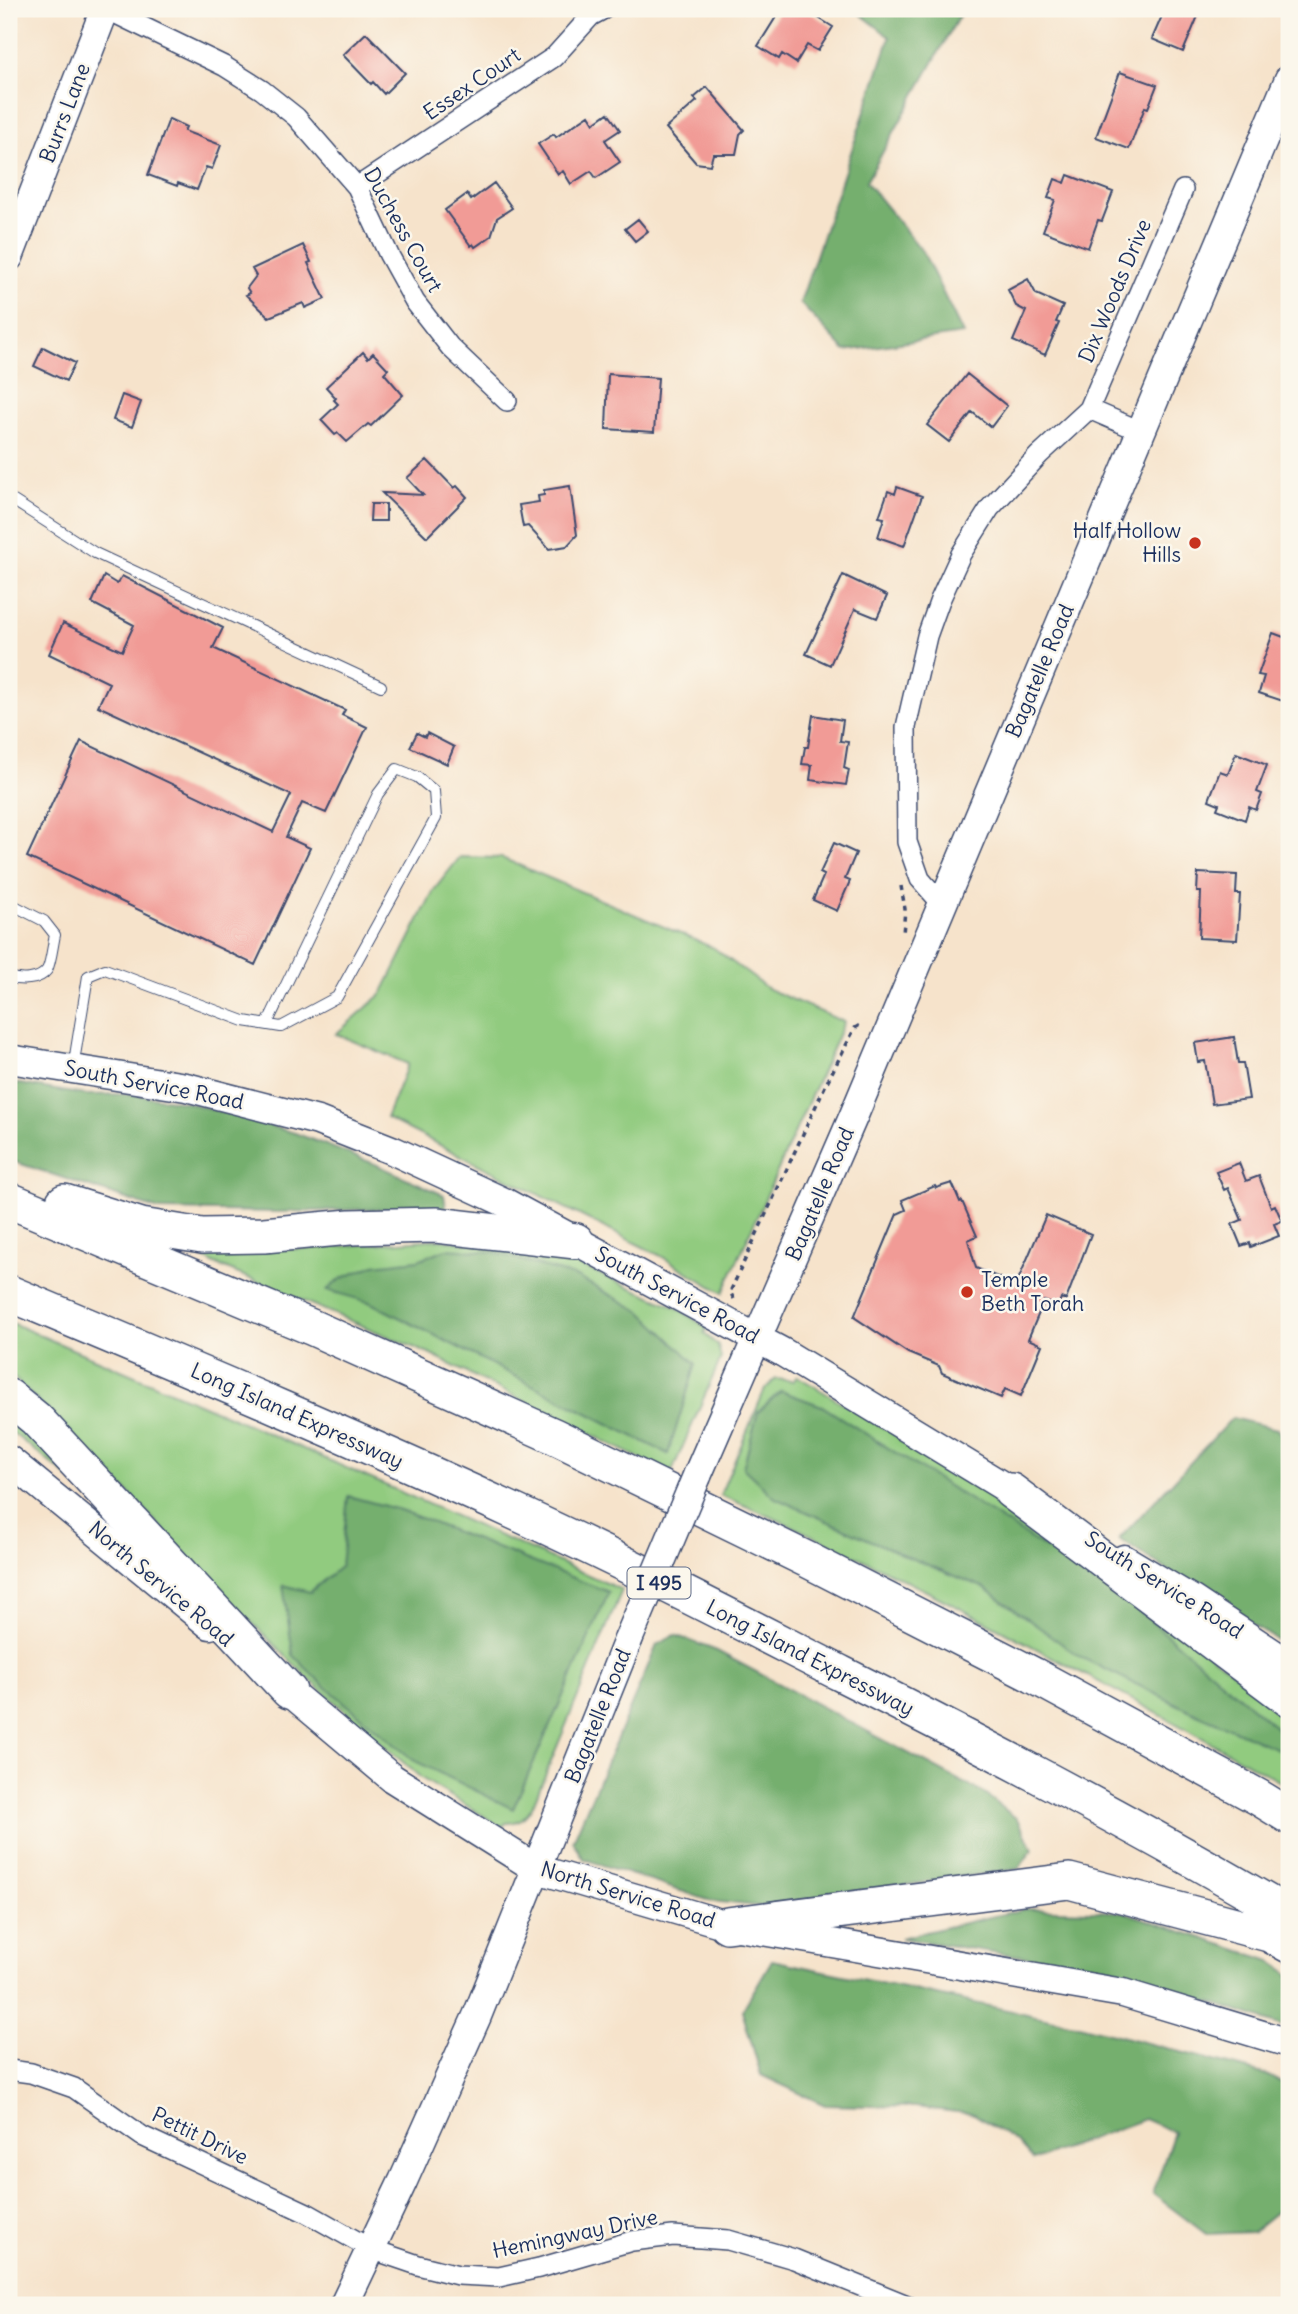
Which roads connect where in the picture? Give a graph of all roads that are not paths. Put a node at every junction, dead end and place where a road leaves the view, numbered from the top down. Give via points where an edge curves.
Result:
1 (106, 9) edge
2 (604, 9) edge
3 (1289, 79) edge
4 (357, 187) junction
5 (1183, 190) dead end
6 (9, 257) edge
7 (507, 401) dead end
8 (1089, 410) junction
9 (1140, 431) junction
10 (9, 498) edge
11 (381, 686) dead end
12 (9, 904) edge
13 (942, 904) junction
14 (9, 978) edge
15 (267, 1024) junction
16 (9, 1059) edge
17 (73, 1069) junction
18 (9, 1182) edge
19 (9, 1200) edge
20 (576, 1241) junction
21 (9, 1293) edge
22 (756, 1338) junction
23 (9, 1397) edge
24 (9, 1460) edge
25 (1010, 1491) junction
26 (1289, 1664) edge
27 (289, 1691) junction
28 (1289, 1699) edge
29 (1289, 1816) edge
30 (537, 1870) junction
31 (1289, 1915) edge
32 (727, 1925) junction
33 (1289, 1945) edge
34 (1289, 2043) edge
35 (9, 2070) edge
36 (371, 2249) junction
37 (344, 2305) edge
38 (907, 2305) edge

1 - 4 street, Duchess Court via 212,60 262,90 296,117
1 - 6 main road, Burrs Lane
2 - 4 street, Essex Court via 591,16 554,57
3 - 9 main road, Bagatelle Road
4 - 7 street, Duchess Court via 415,302 450,347
5 - 8 street, Dix Woods Drive
8 - 9 street
8 - 13 street, Dix Woods Drive via 1039,455 990,509 961,554 927,636 906,727 907,842 920,879
9 - 13 main road, Bagatelle Road
10 - 11 lane via 95,553
12 - 14 lane via 44,921 54,935 47,970 35,979
13 - 22 main road, Bagatelle Road
15 - 15 lane via 281,1027 337,997 436,818 434,791 417,777 397,769 378,793
15 - 17 lane via 244,1021 105,969 88,976
16 - 17 main road, South Service Road
17 - 20 main road, South Service Road via 186,1087 318,1121 504,1202
18 - 20 highway via 141,1226 202,1236 436,1225
19 - 29 highway via 554,1436 1033,1675
20 - 22 main road, South Service Road
21 - 31 highway, Long Island Expressway / I 495 via 518,1513 993,1751
22 - 25 main road, South Service Road
22 - 30 main road, Bagatelle Road, bridge
23 - 27 highway via 36,1419
24 - 27 main road, North Service Road
25 - 26 main road, South Service Road via 1191,1599
25 - 28 highway
27 - 30 main road, North Service Road via 392,1778
30 - 32 main road, North Service Road
30 - 36 main road, Bagatelle Road via 457,2063
32 - 33 highway via 1069,1881 1269,1934
32 - 34 main road, North Service Road via 1123,1993
35 - 36 street, Pettit Drive via 74,2088 142,2136 307,2213
36 - 37 main road, Bagatelle Road
36 - 38 street, Hemingway Drive via 458,2275 499,2277 632,2241 673,2236 729,2240 794,2259

